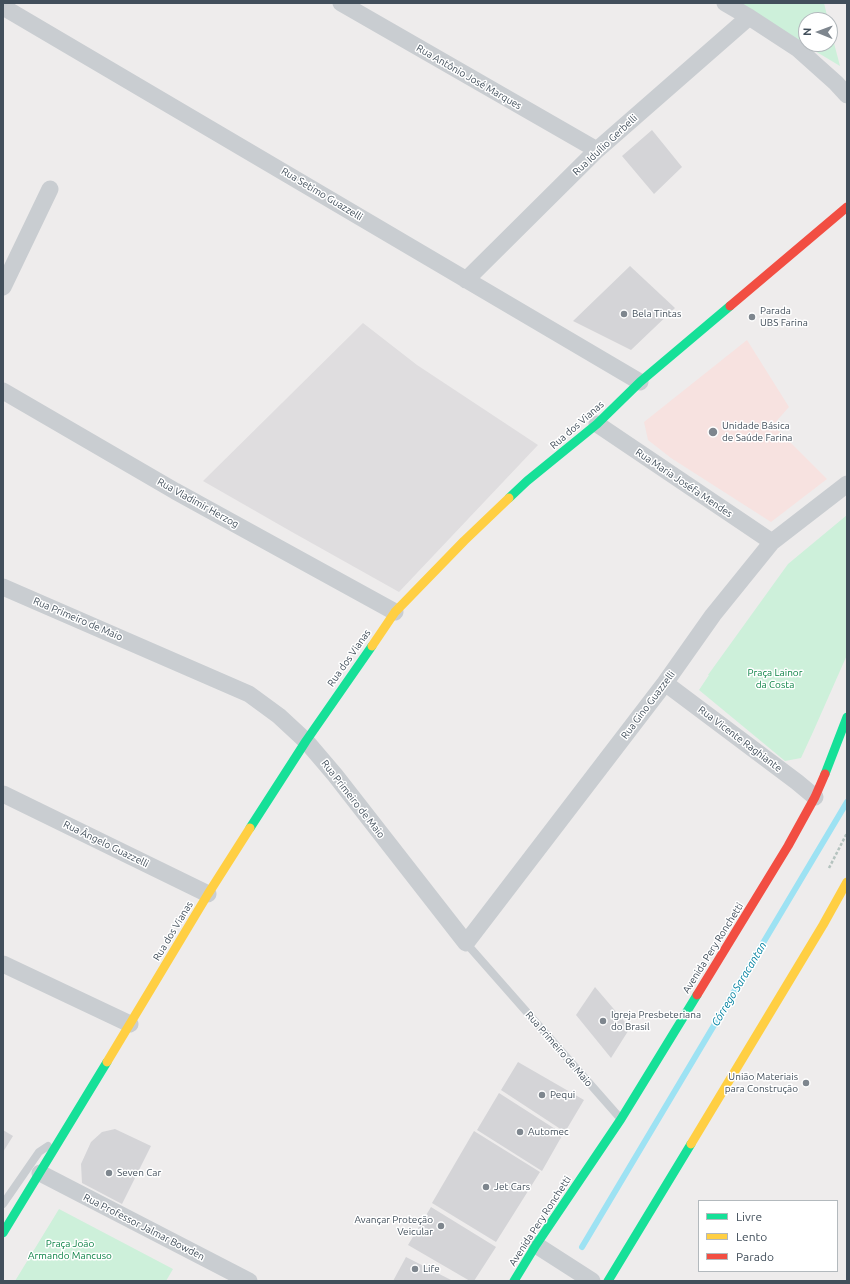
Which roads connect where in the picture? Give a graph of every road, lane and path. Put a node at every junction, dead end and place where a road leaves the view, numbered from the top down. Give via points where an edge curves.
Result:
1 (341, 3) edge
2 (725, 3) edge
3 (3, 7) edge
4 (749, 17) junction
5 (847, 95) edge
6 (597, 150) junction
7 (50, 189) dead end
8 (847, 208) edge
9 (466, 280) junction
10 (3, 286) edge
11 (640, 382) junction
12 (3, 391) edge
13 (597, 424) junction
14 (847, 484) edge
15 (772, 542) junction
16 (3, 587) edge
17 (396, 612) junction
18 (665, 683) junction
19 (847, 718) edge
20 (306, 741) junction
21 (3, 794) edge
22 (815, 796) junction
23 (847, 882) edge
24 (208, 894) junction
25 (466, 943) junction
26 (3, 964) edge
27 (130, 1024) junction
28 (621, 1119) junction
29 (61, 1139) junction
30 (40, 1173) junction
31 (3, 1204) edge
32 (3, 1233) edge
33 (536, 1245) junction
34 (587, 1278) edge
35 (249, 1281) edge
36 (514, 1281) edge
37 (608, 1281) edge

1 - 6 street, Rua Antônio José Marques
2 - 4 street
3 - 9 street, Rua Setimo Guazzelli
4 - 5 street via 798,49
4 - 6 street, Rua Iduílio Gerbelli
6 - 9 street, Rua Iduílio Gerbelli
7 - 10 street
8 - 11 street, Rua dos Vianas
9 - 11 street, Rua Setimo Guazzelli
11 - 13 street, Rua dos Vianas
12 - 17 street, Rua Vladimir Herzog via 175,491
13 - 15 street, Rua Maria Joséfa Mendes
13 - 17 street, Rua dos Vianas via 527,481 464,541
14 - 15 street, Rua Gino Guazzelli
15 - 18 street, Rua Gino Guazzelli via 713,615
16 - 20 street, Rua Primeiro de Maio via 249,694 279,716
17 - 20 street, Rua dos Vianas
18 - 22 street, Rua Vicente Raghiante
18 - 25 street, Rua Gino Guazzelli
19 - 22 street, Avenida Pery Ronchetti
20 - 24 street, Rua dos Vianas
20 - 25 street, Rua Primeiro de Maio
21 - 24 street, Rua Ângelo Guazzelli
22 - 28 street, Avenida Pery Ronchetti via 788,846
23 - 37 street
24 - 27 street, Rua dos Vianas
25 - 28 lane, Rua Primeiro de Maio
26 - 27 street
27 - 29 street, Rua dos Vianas
28 - 33 street, Avenida Pery Ronchetti
29 - 30 street, Rua dos Vianas
29 - 31 lane via 39,1152
30 - 32 street, Rua dos Vianas
30 - 35 street, Rua Professor Jalmar Bowden
33 - 34 street
33 - 36 street, Avenida Pery Ronchetti

